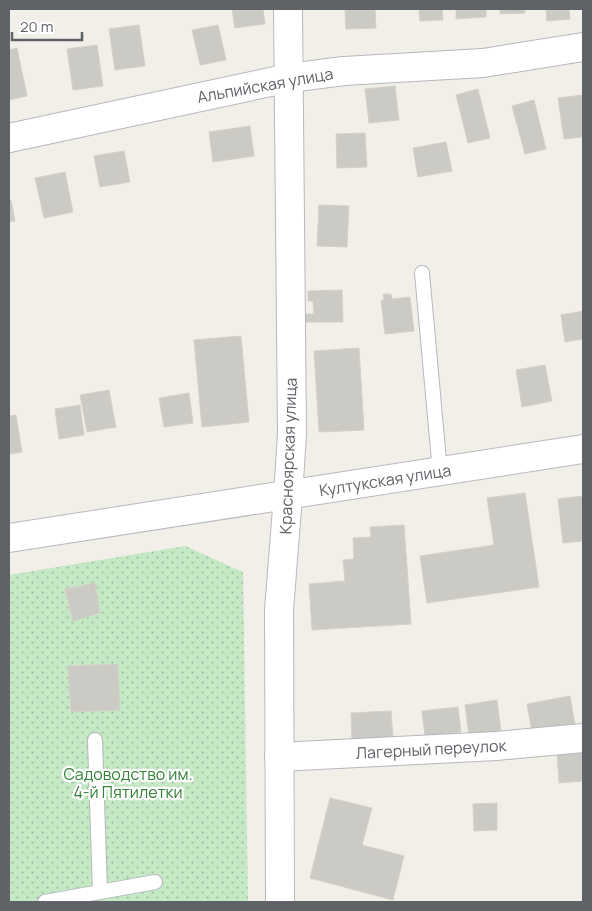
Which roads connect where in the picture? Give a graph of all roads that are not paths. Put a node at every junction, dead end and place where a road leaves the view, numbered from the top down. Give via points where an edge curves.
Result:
1 (288, 9) edge
2 (583, 47) edge
3 (289, 78) junction
4 (9, 138) edge
5 (422, 273) dead end
6 (583, 449) edge
7 (440, 472) junction
8 (288, 496) junction
9 (9, 538) edge
10 (583, 738) edge
11 (95, 740) dead end
12 (279, 757) junction
13 (155, 882) dead end
14 (100, 892) junction
15 (45, 902) edge
16 (280, 902) edge

1 - 3 street, Красноярская улица
2 - 3 street, Альпийская улица via 483,63 344,71
3 - 4 street, Альпийская улица
3 - 8 street, Красноярская улица via 292,434
5 - 7 lane
6 - 7 street, Култукская улица
7 - 8 street, Култукская улица
8 - 9 street, Култукская улица
8 - 12 street, Красноярская улица via 279,610
10 - 12 street, Лагерный переулок via 496,746
11 - 14 lane
12 - 16 street, Красноярская улица
13 - 14 lane
14 - 15 lane

